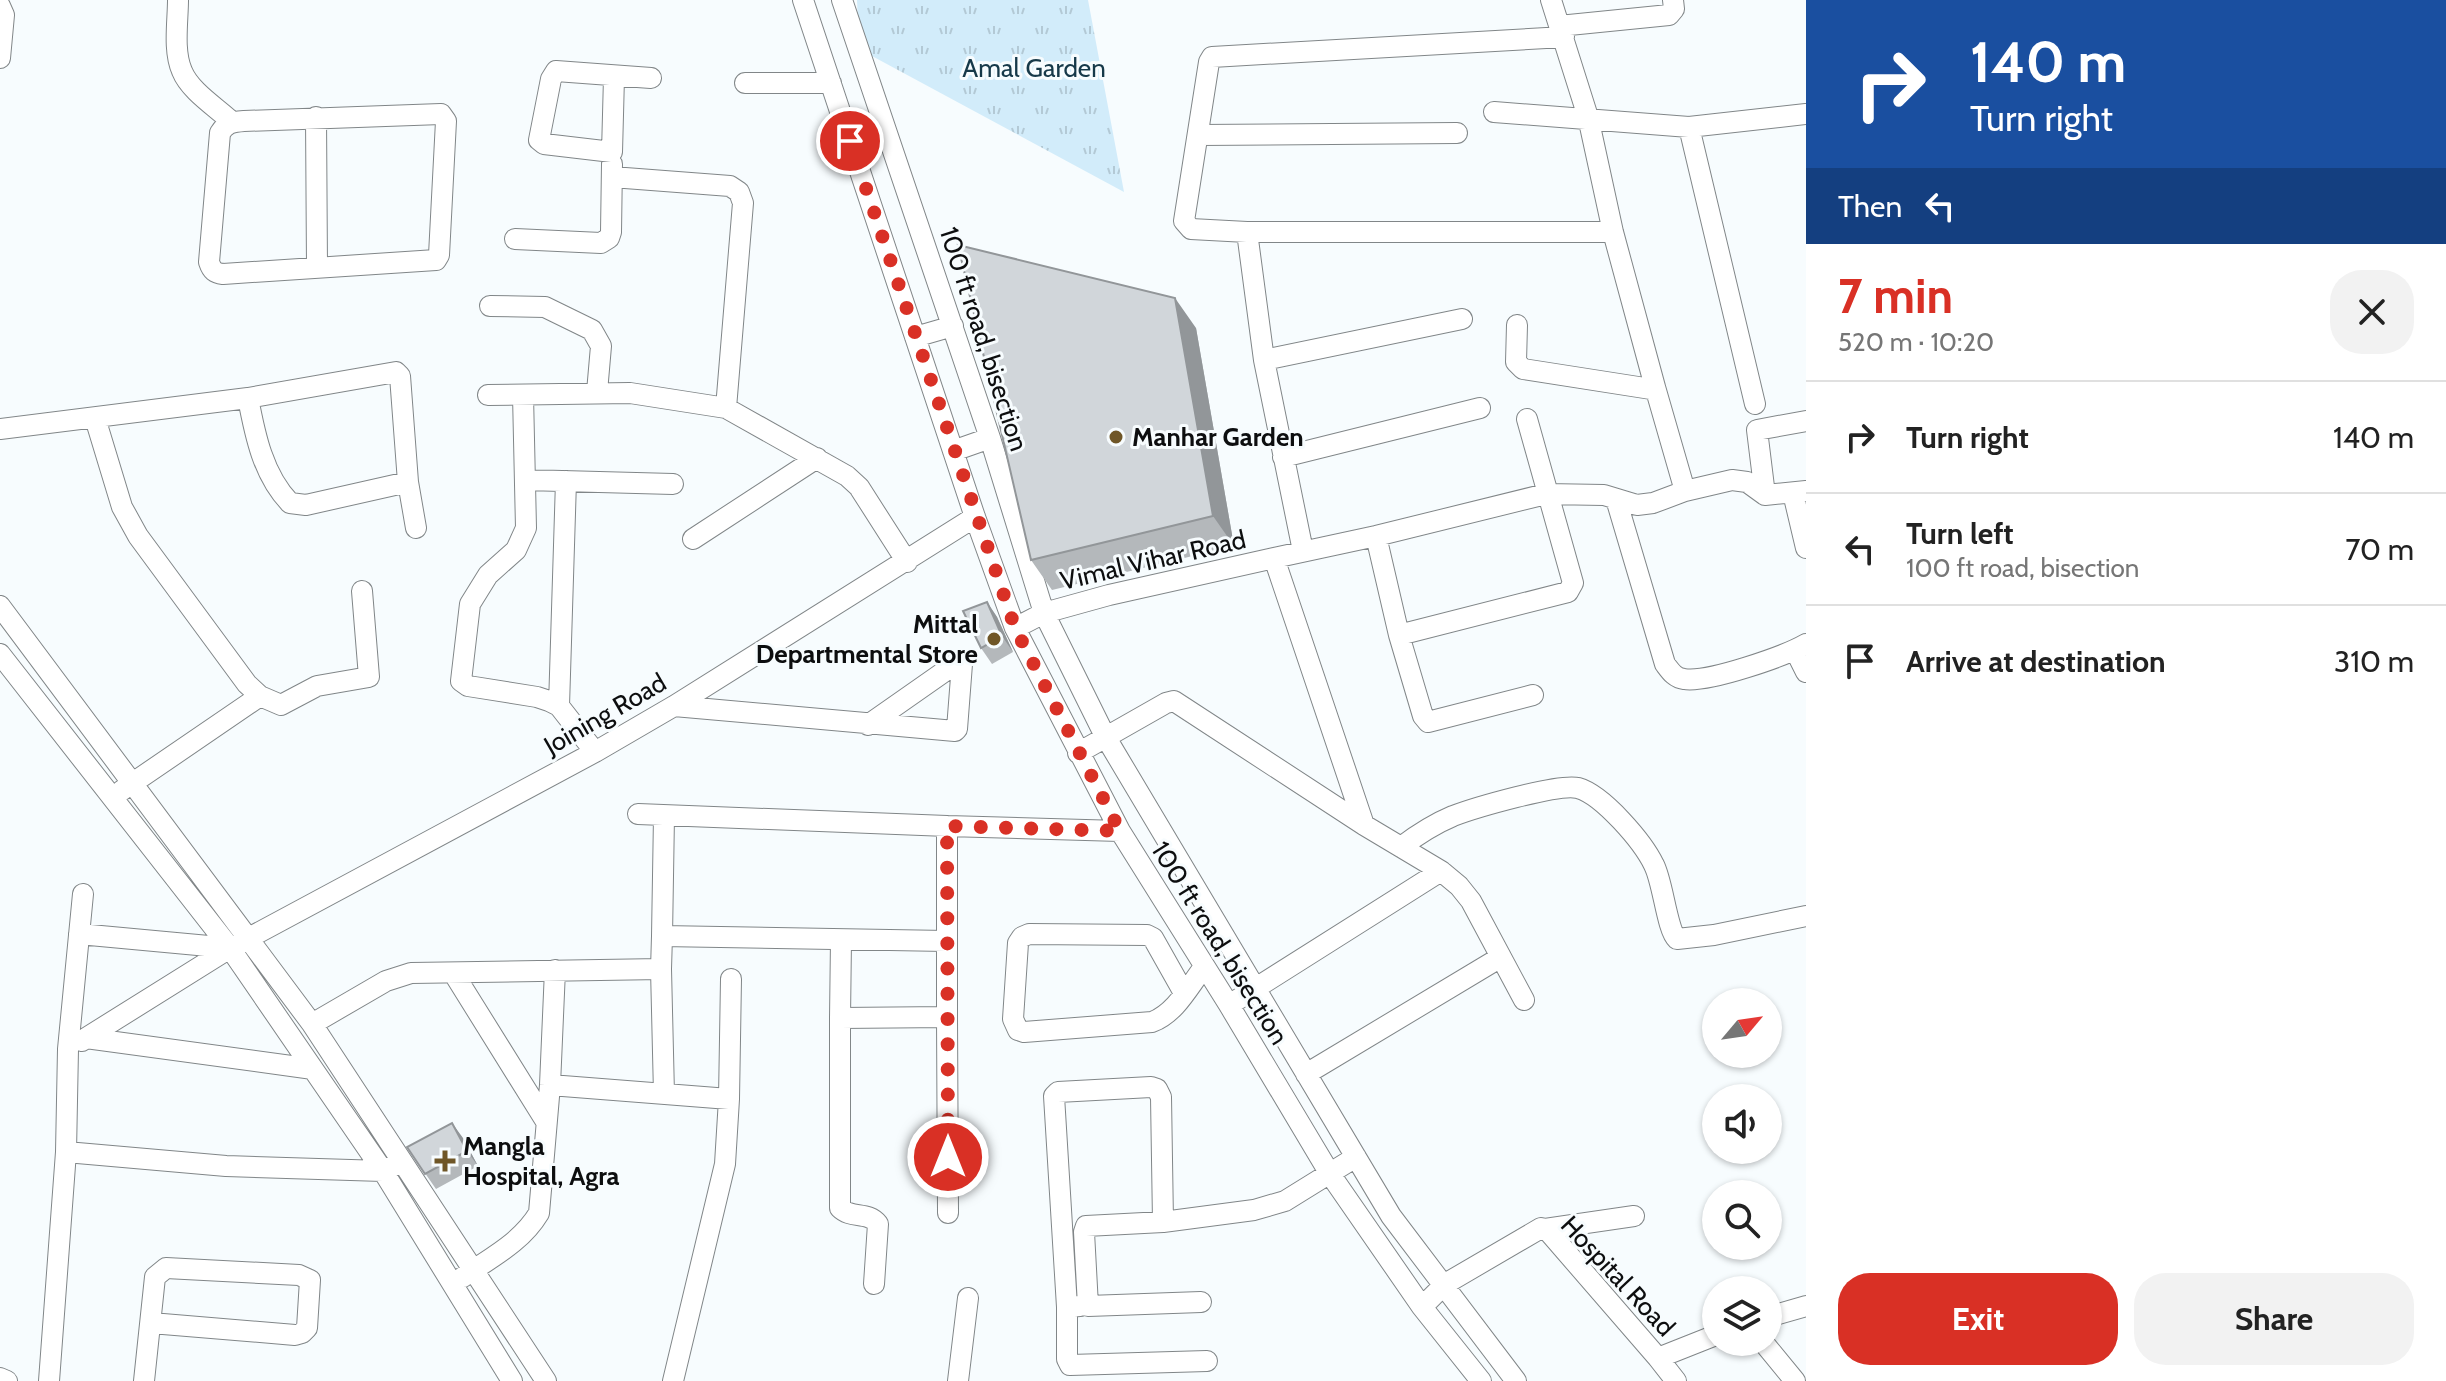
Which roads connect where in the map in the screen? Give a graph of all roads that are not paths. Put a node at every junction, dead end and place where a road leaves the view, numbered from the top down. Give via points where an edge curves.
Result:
1 (178, 0) edge
2 (803, 0) edge
3 (842, 0) edge
4 (1551, 0) edge
5 (1673, 0) edge
6 (0, 6) edge
7 (1562, 31) junction
8 (0, 58) edge
9 (614, 77) junction
10 (651, 78) dead end
11 (745, 83) dead end
12 (831, 83) junction
13 (1494, 112) dead end
14 (1806, 114) edge
15 (316, 117) junction
16 (1588, 117) junction
17 (232, 122) junction
18 (1689, 127) junction
19 (1457, 133) dead end
20 (1199, 135) junction
21 (612, 152) junction
22 (612, 177) junction
23 (1247, 232) junction
24 (1613, 232) junction
25 (515, 239) dead end
26 (317, 266) junction
27 (490, 306) dead end
28 (1462, 319) dead end
29 (1517, 325) dead end
30 (953, 326) junction
31 (915, 337) junction
32 (1264, 360) junction
33 (1655, 387) junction
34 (597, 392) junction
35 (488, 395) dead end
36 (523, 395) junction
37 (248, 398) junction
38 (1755, 404) dead end
39 (726, 408) junction
40 (1480, 408) dead end
41 (95, 418) junction
42 (1527, 419) dead end
43 (1806, 421) edge
44 (0, 429) edge
45 (990, 438) junction
46 (953, 451) junction
47 (1283, 457) junction
48 (817, 458) junction
49 (525, 480) junction
50 (566, 481) junction
51 (408, 482) junction
52 (673, 484) dead end
53 (1685, 491) junction
54 (1800, 492) edge
55 (1546, 494) junction
56 (1765, 495) junction
57 (1616, 499) junction
58 (975, 517) junction
59 (416, 528) dead end
60 (1376, 536) junction
61 (693, 539) dead end
62 (1806, 548) edge
63 (1303, 551) junction
64 (1274, 558) junction
65 (907, 562) junction
66 (362, 591) dead end
67 (0, 606) edge
68 (1044, 613) junction
69 (1015, 628) junction
70 (1399, 635) junction
71 (1801, 647) edge
72 (0, 654) edge
73 (1806, 672) edge
74 (1533, 695) dead end
75 (260, 696) junction
76 (559, 706) junction
77 (674, 706) junction
78 (868, 725) junction
79 (1105, 736) junction
80 (595, 752) junction
81 (1078, 753) junction
82 (132, 783) junction
83 (111, 798) junction
84 (638, 814) dead end
85 (664, 816) junction
86 (1364, 825) junction
87 (947, 826) junction
88 (1120, 831) junction
89 (1401, 847) junction
90 (1441, 871) junction
91 (83, 894) dead end
92 (1806, 916) edge
93 (79, 934) junction
94 (662, 936) junction
95 (250, 938) junction
96 (841, 940) junction
97 (946, 941) junction
98 (230, 948) junction
99 (1501, 957) junction
100 (1204, 967) junction
101 (661, 969) junction
102 (555, 970) junction
103 (454, 974) junction
104 (731, 979) dead end
105 (1256, 988) junction
106 (1184, 993) junction
107 (1524, 1000) dead end
108 (1229, 1005) junction
109 (947, 1017) junction
110 (840, 1018) junction
111 (312, 1024) junction
112 (86, 1038) junction
113 (68, 1049) junction
114 (313, 1069) junction
115 (1306, 1074) junction
116 (550, 1085) junction
117 (664, 1094) junction
118 (729, 1099) junction
119 (545, 1120) junction
120 (66, 1152) junction
121 (1356, 1157) junction
122 (404, 1162) junction
123 (383, 1171) junction
124 (1330, 1174) junction
125 (948, 1213) dead end
126 (1634, 1216) dead end
127 (1163, 1222) junction
128 (1545, 1229) junction
129 (474, 1269) junction
130 (453, 1283) junction
131 (874, 1284) dead end
132 (1445, 1284) junction
133 (968, 1298) dead end
134 (1201, 1302) dead end
135 (1088, 1306) junction
136 (1806, 1306) edge
137 (1067, 1307) junction
138 (1422, 1307) junction
139 (1782, 1313) edge
140 (151, 1323) junction
141 (1702, 1341) edge
142 (1774, 1356) edge
143 (1658, 1358) junction
144 (1207, 1361) dead end
145 (0, 1378) edge
146 (7, 1381) edge
147 (49, 1381) edge
148 (144, 1381) edge
149 (512, 1381) edge
150 (546, 1381) edge
151 (673, 1381) edge
152 (958, 1381) edge
153 (1481, 1381) edge
154 (1516, 1381) edge
155 (1676, 1381) edge
156 (1795, 1381) edge

1 - 17 street via 182,72
2 - 12 street, 100 ft road, bisection
3 - 30 street, 100 ft road, bisection
4 - 7 street
5 - 7 street via 1669,15
6 - 8 street
7 - 16 street
7 - 20 street via 1212,57
9 - 10 street
9 - 21 street
9 - 21 street via 556,71 539,134 544,144
11 - 12 street
12 - 31 street, 100 ft road, bisection
13 - 16 street
14 - 18 street
15 - 17 street
15 - 26 street
15 - 26 street via 441,114 446,121 438,258
16 - 18 street
16 - 24 street
17 - 26 street via 220,133 211,268 223,274
18 - 38 street
19 - 20 street
20 - 23 street via 1186,226
21 - 22 street
22 - 25 street via 611,232 606,241
22 - 39 street via 730,186 739,192 743,203
23 - 24 street
23 - 32 street
24 - 33 street
27 - 34 street via 545,307 592,330 601,346
28 - 32 street
29 - 33 street via 1516,362 1523,369
30 - 31 street
30 - 45 street, 100 ft road, bisection
31 - 46 street, 100 ft road, bisection
32 - 47 street
33 - 53 street
34 - 36 street
34 - 39 street
35 - 36 street
36 - 49 street
37 - 41 street
37 - 51 street via 257,441 274,483 290,503 306,505
37 - 51 street via 396,372
39 - 48 street
40 - 47 street
41 - 44 street
41 - 75 street via 122,507 138,536
42 - 55 street
43 - 56 street via 1757,430
45 - 46 street
45 - 68 street, 100 ft road, bisection
46 - 58 street, 100 ft road, bisection
47 - 63 street
48 - 61 street
48 - 65 street via 859,487
49 - 50 street
49 - 76 street via 523,538 488,575 470,604 460,675 468,686 537,697
50 - 52 street
50 - 76 street
51 - 59 street
53 - 56 street, Vimal Vihar Road via 1732,480 1747,482
53 - 57 street, Vimal Vihar Road via 1637,505
54 - 56 street
54 - 62 street
55 - 57 street, Vimal Vihar Road
55 - 60 street, Vimal Vihar Road
55 - 70 street via 1573,583 1568,592
57 - 71 street via 1672,674 1698,679
58 - 65 street, Joining Road
58 - 69 street, 100 ft road, bisection
60 - 63 street, Vimal Vihar Road
60 - 70 street
63 - 64 street, Vimal Vihar Road
64 - 68 street, Vimal Vihar Road
64 - 86 street
65 - 77 street, Joining Road
66 - 75 street via 369,677 317,686 281,705
67 - 82 street
68 - 69 street, Vimal Vihar Road
68 - 79 street, 100 ft road, bisection
69 - 81 street, 100 ft road, bisection
70 - 74 street via 1428,722
71 - 73 street
72 - 83 street
75 - 82 street
76 - 80 street
77 - 78 street
77 - 80 street, Joining Road
78 - 78 street via 958,662 962,664 956,730
79 - 81 street
79 - 86 street via 1174,701
79 - 105 street, 100 ft road, bisection
80 - 95 street, Joining Road
81 - 88 street, 100 ft road, bisection
82 - 83 street
82 - 95 street
83 - 98 street
84 - 85 street
85 - 87 street
85 - 94 street
86 - 89 street
87 - 88 street
87 - 97 street
88 - 100 street, 100 ft road, bisection
89 - 90 street
89 - 92 street via 1454,816 1553,789 1579,788 1645,849 1677,939
90 - 99 street via 1471,901
90 - 105 street
91 - 93 street
93 - 98 street
93 - 113 street
94 - 96 street
94 - 101 street
95 - 98 street, Joining Road
95 - 111 street
96 - 97 street
96 - 110 street
97 - 109 street
98 - 112 street, Joining Road
98 - 114 street
99 - 107 street
99 - 115 street
100 - 106 street
100 - 108 street, 100 ft road, bisection
101 - 102 street
101 - 117 street
102 - 103 street
102 - 116 street
103 - 111 street via 426,971 399,976
103 - 119 street
104 - 118 street
105 - 108 street
105 - 115 street, 100 ft road, bisection
106 - 106 street via 1169,1013 1152,1022 1024,1032 1013,1019 1018,943 1029,934 1147,935
108 - 124 street, 100 ft road, bisection
109 - 110 street
109 - 125 street
110 - 131 street via 840,1208 871,1216 878,1224
111 - 122 street
112 - 113 street, Joining Road
112 - 114 street
113 - 120 street
114 - 123 street
115 - 121 street, 100 ft road, bisection
116 - 117 street
116 - 119 street
117 - 118 street
118 - 151 street via 725,1164
119 - 129 street via 539,1213 519,1239
120 - 123 street via 226,1166
120 - 147 street
121 - 124 street
121 - 132 street, 100 ft road, bisection via 1391,1216
122 - 123 street
122 - 129 street
123 - 130 street
124 - 127 street via 1285,1201 1254,1210
124 - 138 street, 100 ft road, bisection
126 - 128 street
127 - 135 street via 1086,1226
127 - 137 street via 1157,1089 1058,1092 1054,1096
128 - 132 street, Hospital Road
128 - 143 street, Hospital Road
129 - 130 street
129 - 150 street
130 - 149 street
132 - 138 street, Hospital Road
132 - 154 street, 100 ft road, bisection
133 - 152 street
134 - 135 street
135 - 137 street
136 - 139 street
137 - 144 street via 1067,1359 1073,1366
138 - 153 street, 100 ft road, bisection
140 - 140 street via 295,1335 307,1328 310,1280 299,1275 166,1268 155,1277
140 - 148 street
141 - 143 street, Hospital Road
142 - 156 street
143 - 155 street
145 - 146 street

